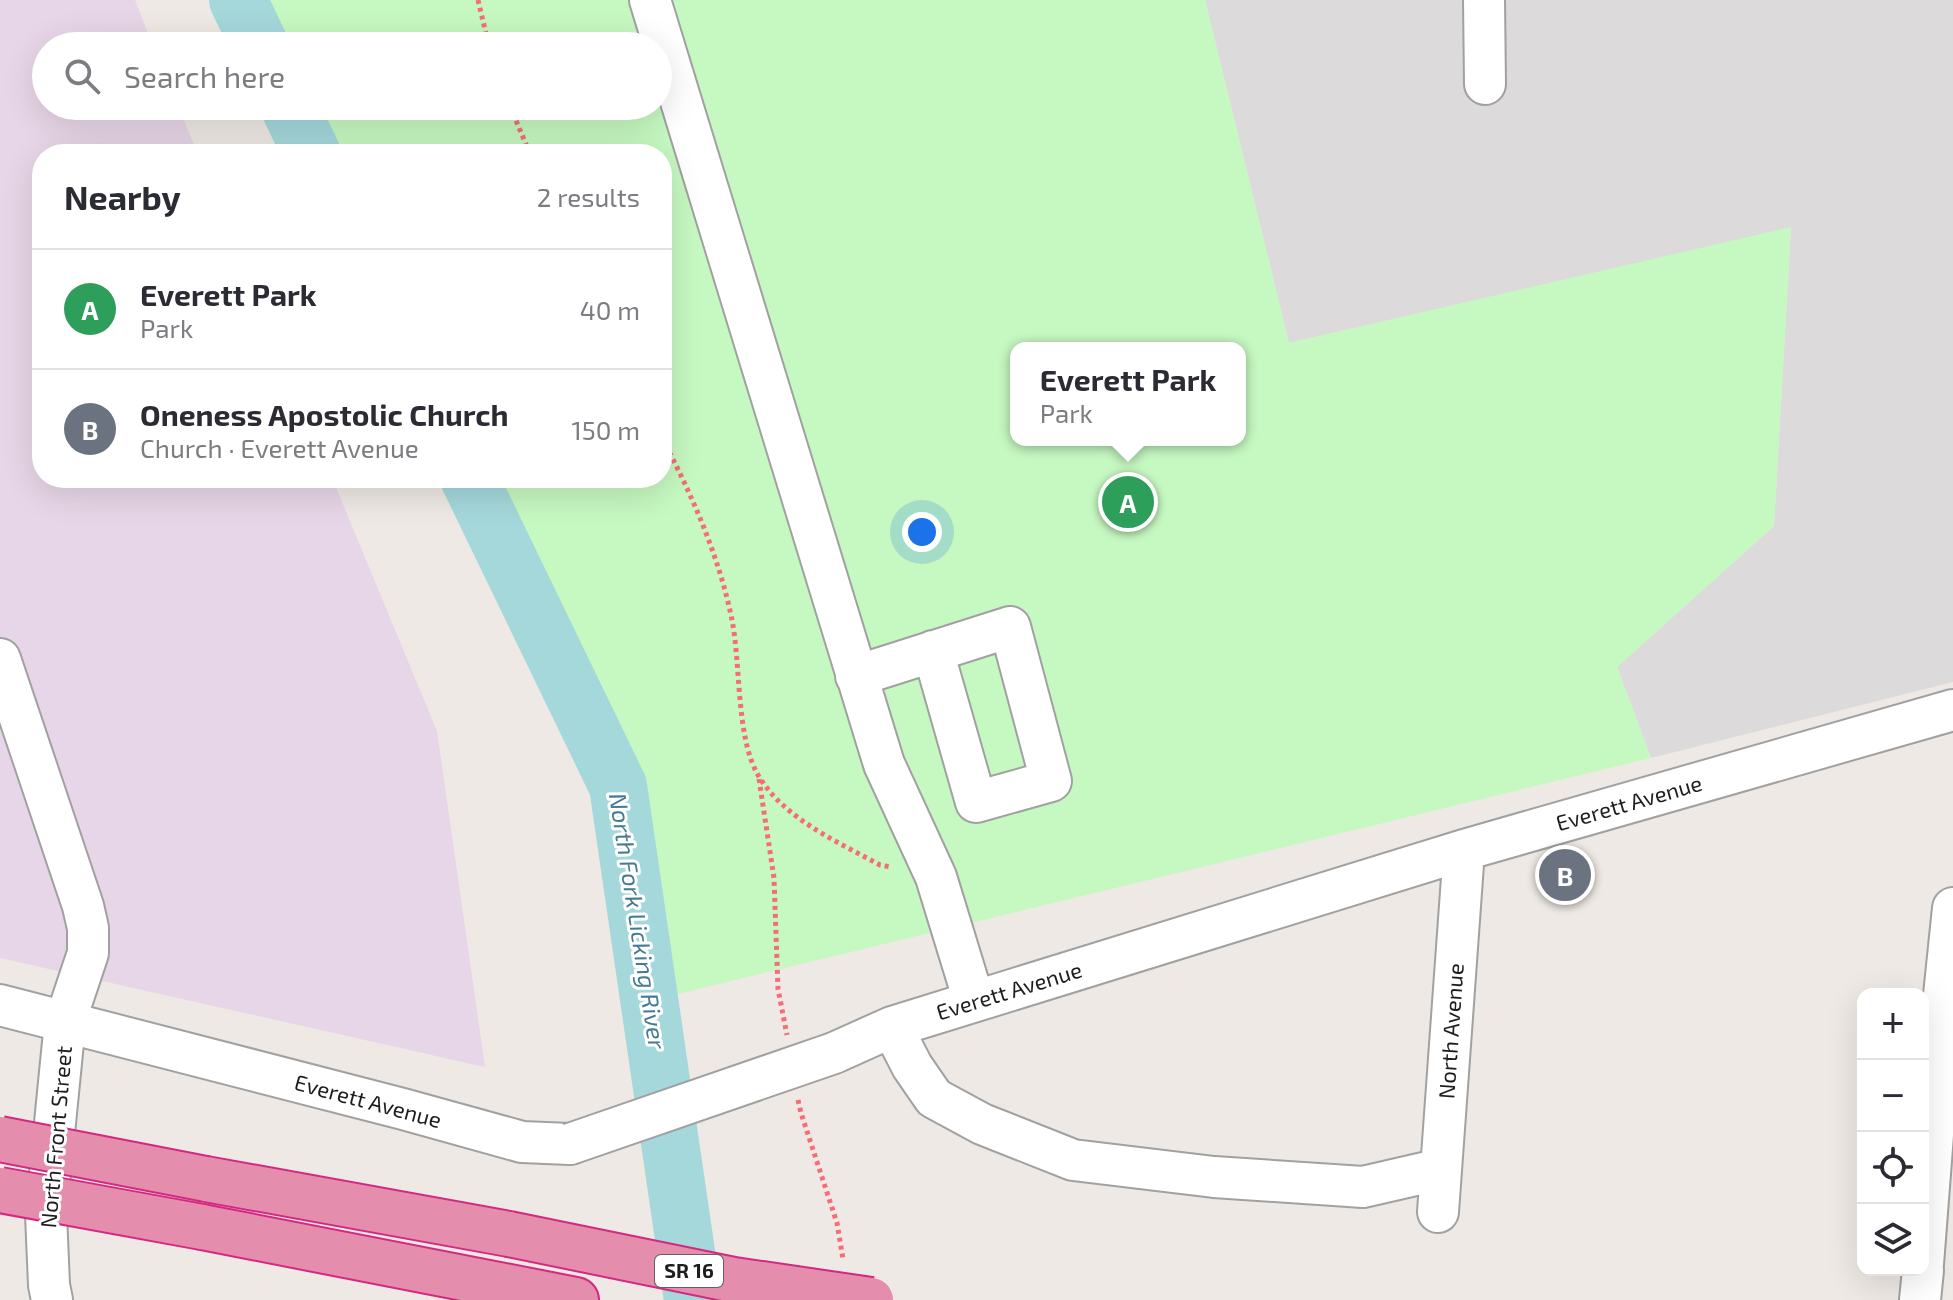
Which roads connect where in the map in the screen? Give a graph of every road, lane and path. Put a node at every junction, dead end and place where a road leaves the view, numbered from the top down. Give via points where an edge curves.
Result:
1 (478, 0) edge
2 (650, 0) edge
3 (1484, 0) edge
4 (486, 32) edge
5 (660, 32) edge
6 (672, 72) edge
7 (1485, 84) dead end
8 (516, 120) edge
9 (526, 144) edge
10 (672, 457) edge
11 (933, 651) dead end
12 (0, 659) edge
13 (856, 676) junction
14 (1953, 710) edge
15 (1464, 850) junction
16 (936, 877) junction
17 (1953, 908) edge
18 (974, 1001) junction
19 (0, 1005) edge
20 (1948, 1005) edge
21 (65, 1022) junction
22 (892, 1027) junction
23 (0, 1139) edge
24 (1441, 1169) junction
25 (0, 1190) edge
26 (1929, 1204) edge
27 (1438, 1212) dead end
28 (1922, 1276) edge
29 (52, 1300) edge
30 (576, 1300) edge
31 (871, 1300) edge
32 (1920, 1300) edge

1 - 4 path
2 - 5 street
3 - 7 street
6 - 13 street
8 - 9 path
10 - 16 path via 720,571 732,621 749,757 759,777 816,831 880,865
11 - 13 street
12 - 21 street, North Front Street via 88,928 88,953
13 - 16 street via 884,764
14 - 15 street, Everett Avenue
15 - 18 street, Everett Avenue
15 - 24 street, North Avenue
16 - 18 street
17 - 20 street
18 - 22 street, Everett Avenue
19 - 21 street, Everett Avenue
20 - 26 street
21 - 22 street, Everett Avenue, bridge via 522,1142 570,1144 834,1053
21 - 29 street, North Front Street via 46,1214
22 - 24 street via 934,1098 982,1124 1073,1160 1363,1187
23 - 31 highway, SR 16, bridge via 734,1280
24 - 27 street, North Avenue
25 - 30 highway, bridge
28 - 32 street

